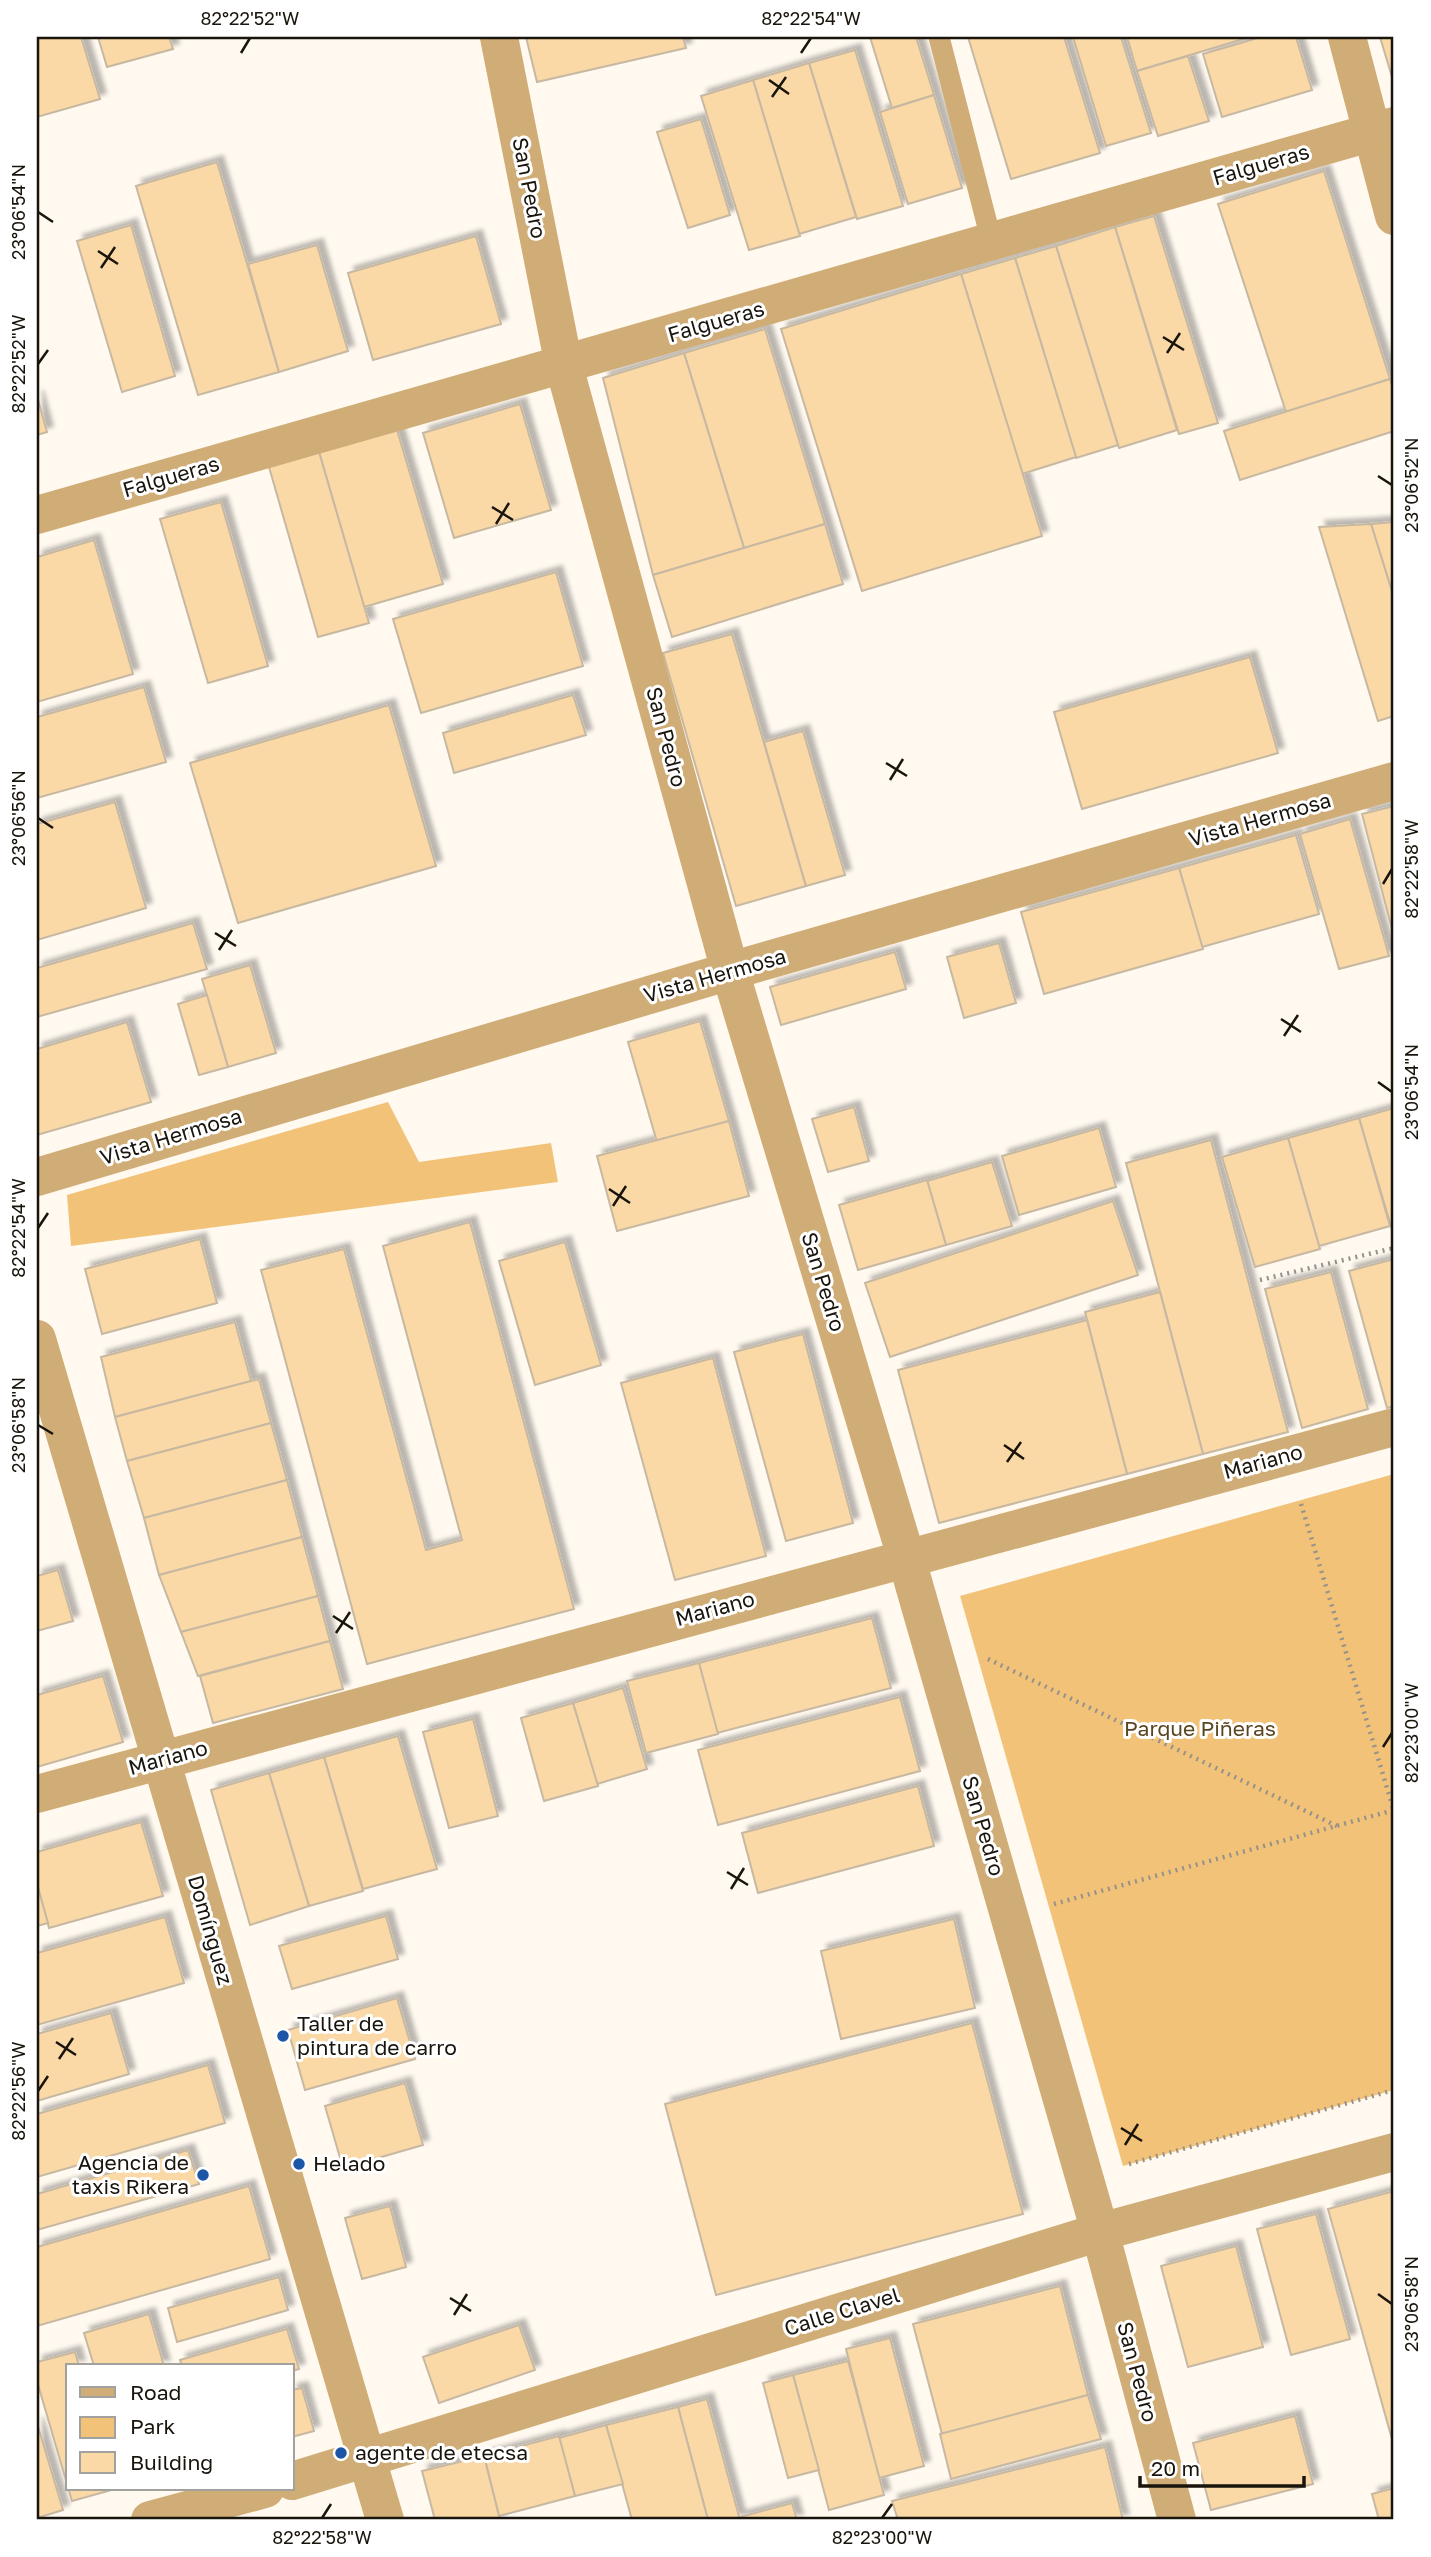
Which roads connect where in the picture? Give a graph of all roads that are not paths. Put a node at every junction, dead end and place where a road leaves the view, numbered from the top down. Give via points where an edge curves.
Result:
1 (499, 37) edge
2 (939, 37) edge
3 (1347, 37) edge
4 (1384, 129) edge
5 (1394, 216) edge
6 (992, 243) junction
7 (564, 366) junction
8 (37, 515) edge
9 (1394, 781) edge
10 (730, 971) junction
11 (37, 1177) edge
12 (37, 1339) edge
13 (1394, 1427) edge
14 (906, 1557) junction
15 (160, 1760) junction
16 (37, 1794) edge
17 (1394, 2152) edge
18 (1100, 2232) junction
19 (366, 2461) junction
20 (294, 2480) edge
21 (261, 2490) edge
22 (150, 2520) edge
23 (385, 2520) edge
24 (1177, 2520) edge

1 - 7 street, San Pedro
2 - 6 lane
3 - 4 street
4 - 5 street
4 - 6 street, Falgueras
6 - 7 street, Falgueras
7 - 8 street, Falgueras
7 - 10 street, San Pedro
9 - 10 street, Vista Hermosa
10 - 11 street, Vista Hermosa
10 - 14 street, San Pedro
12 - 15 street, Domínguez
13 - 14 street, Mariano
14 - 15 street, Mariano
14 - 18 street, San Pedro
15 - 16 street, Mariano
15 - 19 street, Domínguez
17 - 18 street, Calle Clavel
18 - 19 street, Calle Clavel
18 - 24 street, San Pedro
19 - 20 street, Calle Clavel
19 - 23 street, Domínguez
21 - 22 street

